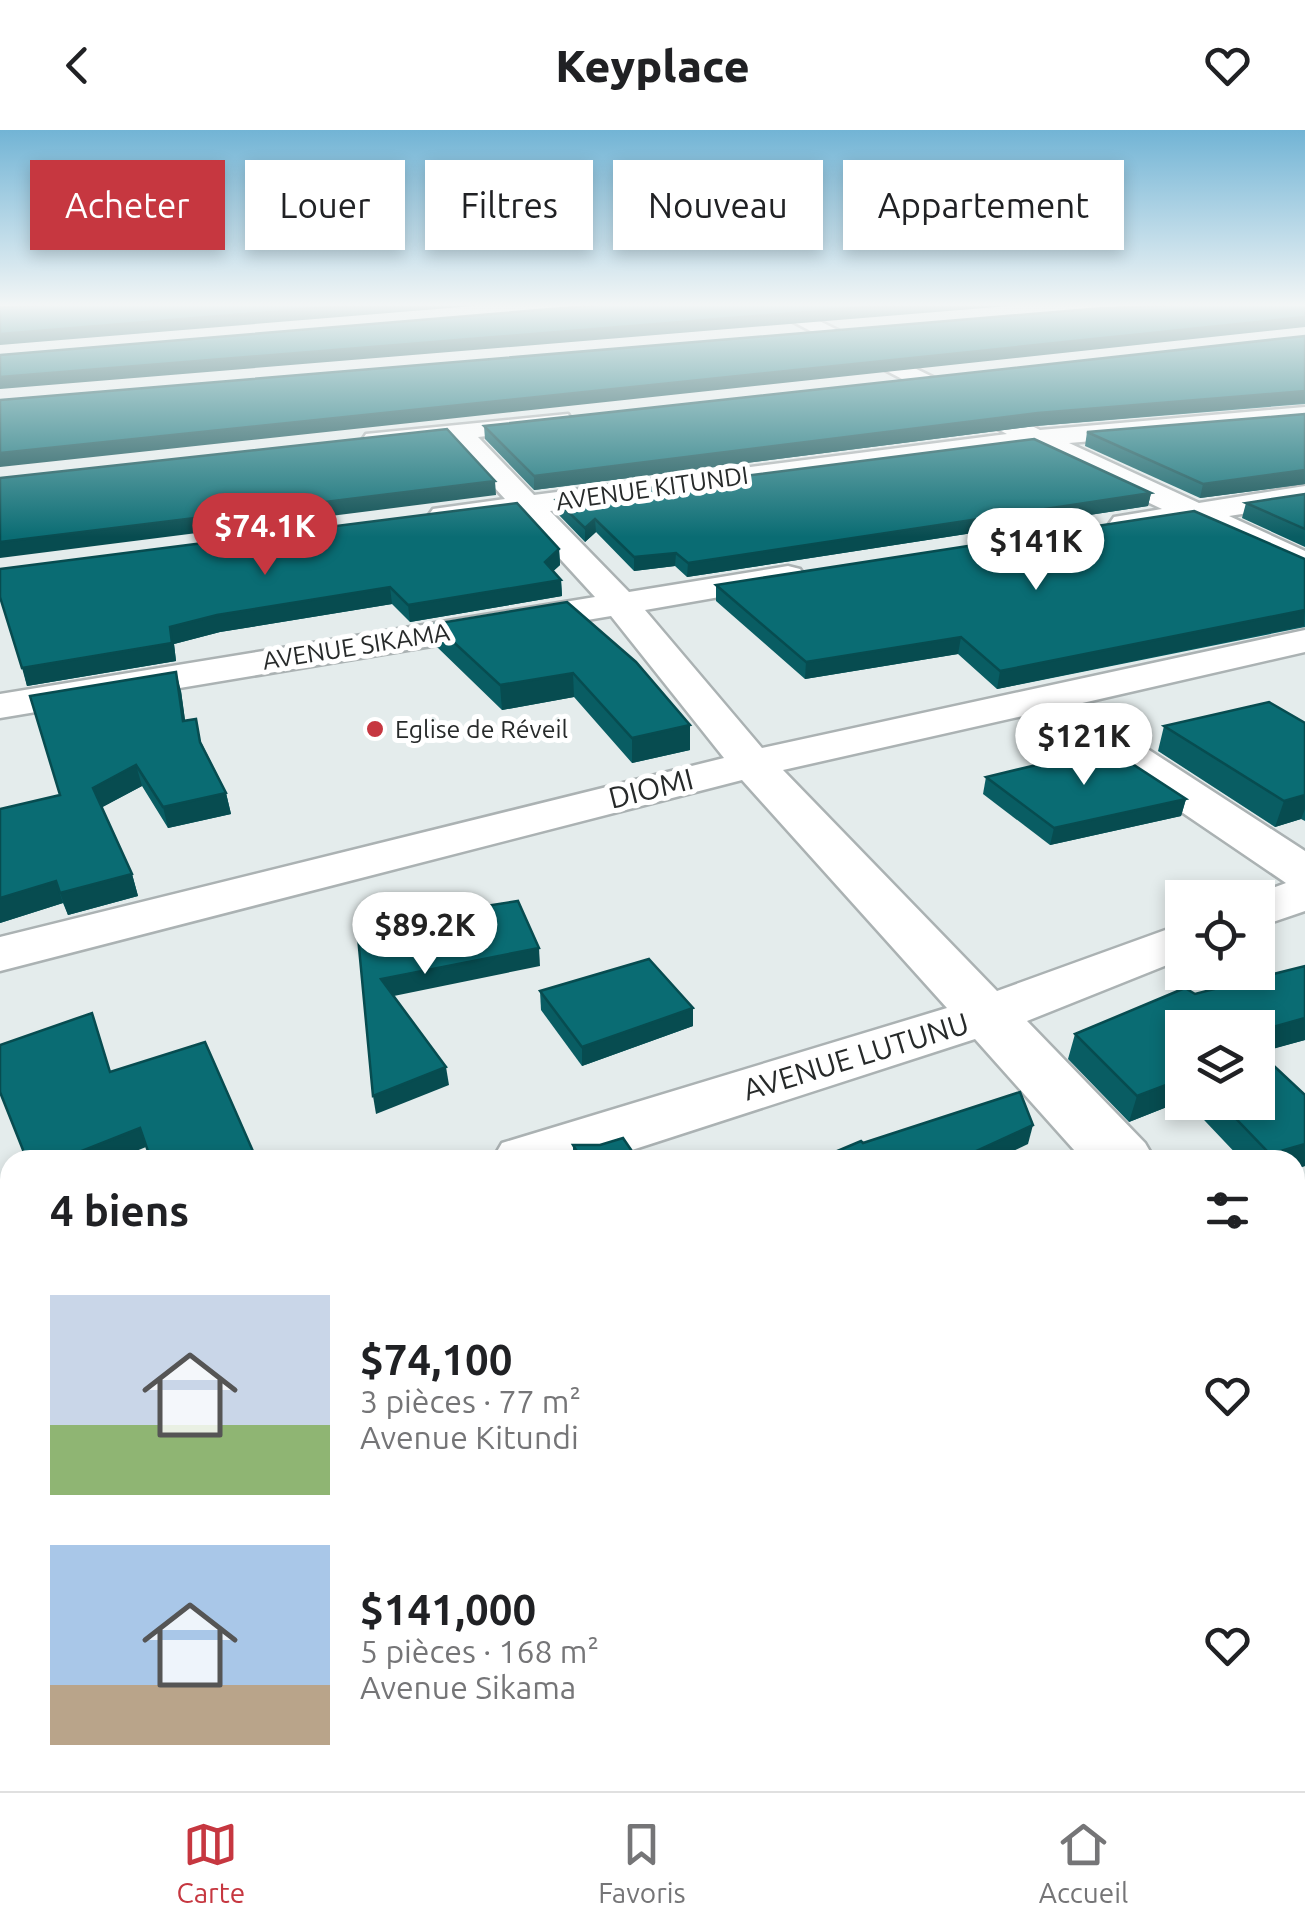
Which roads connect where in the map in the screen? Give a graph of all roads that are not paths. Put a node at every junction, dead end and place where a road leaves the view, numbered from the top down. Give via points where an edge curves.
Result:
1 (904, 382) edge
2 (922, 382) edge
3 (880, 384) edge
4 (1305, 415) edge
5 (592, 416) edge
6 (458, 432) junction
7 (1036, 438) junction
8 (344, 444) edge
9 (1305, 495) edge
10 (532, 505) junction
11 (1198, 513) junction
12 (416, 520) edge
13 (1082, 530) edge
14 (1305, 564) edge
15 (831, 569) edge
16 (619, 602) junction
17 (1305, 641) edge
18 (1041, 698) junction
19 (0, 706) edge
20 (752, 764) junction
21 (1305, 874) edge
22 (1305, 893) edge
23 (1275, 904) edge
24 (1165, 947) edge
25 (0, 954) edge
26 (986, 1016) junction
27 (558, 1150) edge
28 (1113, 1150) edge

1 - 3 street
2 - 7 street
4 - 7 street, AVENUE KITUNDI
5 - 6 street
6 - 8 street
6 - 10 street
7 - 10 street, AVENUE KITUNDI
7 - 11 street
9 - 11 street
10 - 12 street, AVENUE KITUNDI
10 - 16 street
11 - 13 street
11 - 14 street
15 - 16 street, AVENUE SIKAMA
16 - 19 street, AVENUE SIKAMA
16 - 20 street
17 - 18 street, DIOMI
18 - 20 street, DIOMI
18 - 21 street
20 - 25 street, DIOMI
20 - 26 street
22 - 23 street
24 - 26 street, AVENUE LUTUNU
26 - 27 street, AVENUE LUTUNU
26 - 28 street

